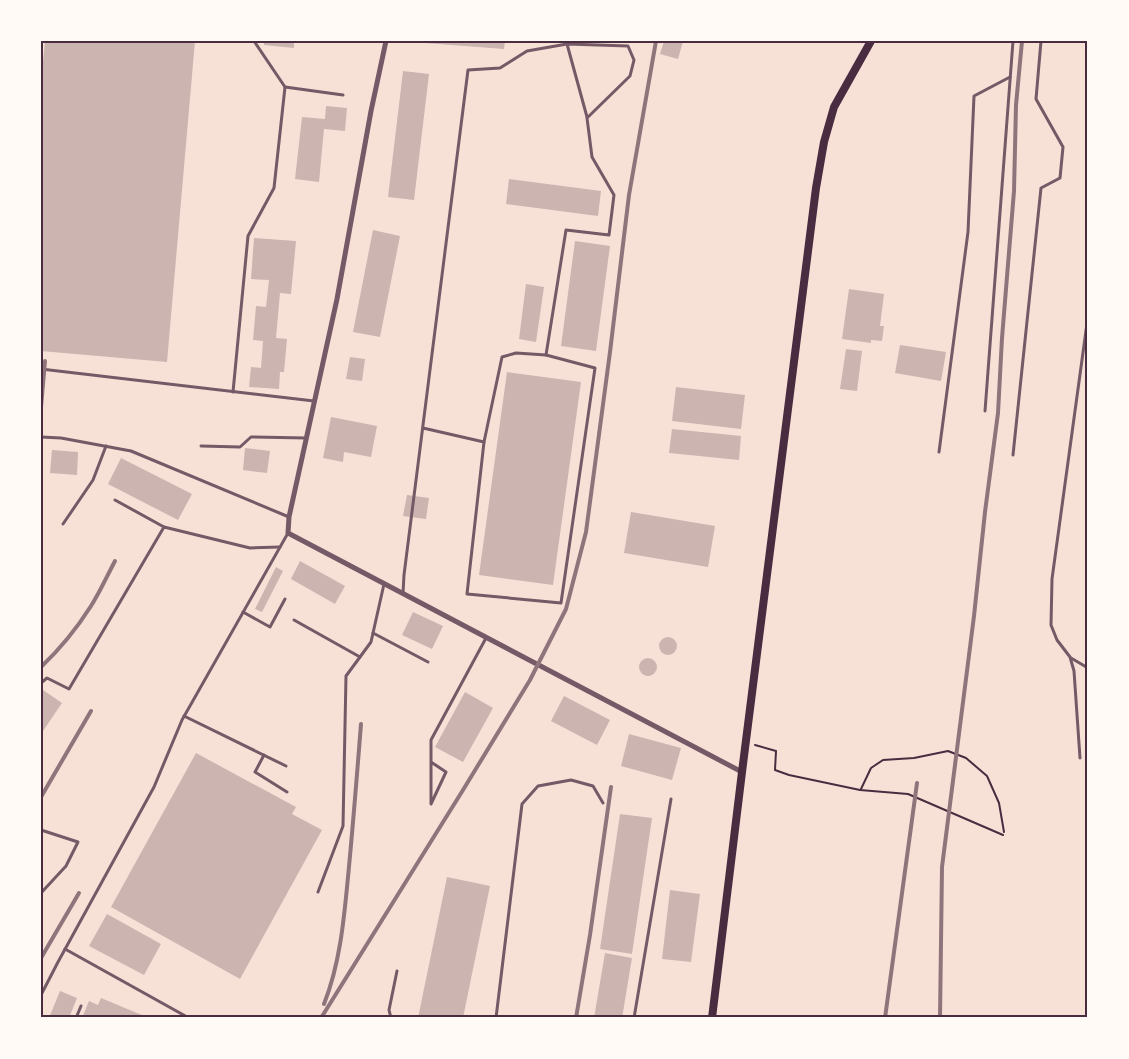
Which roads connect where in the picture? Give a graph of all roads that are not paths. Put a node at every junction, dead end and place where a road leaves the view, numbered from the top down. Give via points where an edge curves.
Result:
1 (254, 41) edge
2 (386, 41) edge
3 (871, 41) edge
4 (1012, 41) edge
5 (1041, 41) edge
6 (567, 44) junction
7 (1010, 77) junction
8 (285, 87) junction
9 (343, 95) dead end
10 (587, 118) junction
11 (1088, 316) edge
12 (1086, 345) edge
13 (546, 355) junction
14 (41, 369) edge
15 (233, 392) junction
16 (314, 401) junction
17 (985, 411) dead end
18 (423, 428) junction
19 (41, 437) edge
20 (306, 438) junction
21 (484, 442) junction
22 (106, 446) junction
23 (201, 446) dead end
24 (939, 452) dead end
25 (1013, 455) dead end
26 (115, 500) dead end
27 (289, 517) junction
28 (63, 524) dead end
29 (164, 527) junction
30 (288, 533) junction
31 (280, 546) junction
32 (384, 584) junction
33 (403, 594) junction
34 (285, 599) dead end
35 (243, 612) junction
36 (294, 620) dead end
37 (373, 633) junction
38 (486, 638) junction
39 (360, 657) junction
40 (1070, 658) junction
41 (428, 662) dead end
42 (1088, 668) edge
43 (41, 683) edge
44 (184, 716) junction
45 (264, 755) junction
46 (1080, 758) dead end
47 (431, 762) junction
48 (286, 766) dead end
49 (742, 772) junction
50 (287, 792) dead end
51 (671, 799) dead end
52 (603, 803) dead end
53 (41, 830) edge
54 (318, 892) dead end
55 (41, 893) edge
56 (65, 948) junction
57 (397, 971) dead end
58 (41, 995) edge
59 (81, 1006) dead end
60 (76, 1018) edge
61 (189, 1018) edge
62 (391, 1018) edge
63 (496, 1018) edge
64 (634, 1018) edge
65 (712, 1018) edge

1 - 8 lane
2 - 16 street via 337,299
3 - 49 main road via 834,107 824,142
4 - 7 lane
5 - 25 lane via 1036,99 1063,147 1060,178 1041,188
6 - 10 lane
6 - 10 lane via 628,46 634,60 630,76
6 - 18 lane via 527,51 500,68 468,70
7 - 17 lane
7 - 24 lane via 974,96 968,232
8 - 9 lane
8 - 15 lane via 274,188 248,236
10 - 13 lane via 592,157 614,195 609,235 566,230
11 - 12 lane
12 - 40 lane via 1052,579 1052,625 1057,640
13 - 21 lane via 516,353 502,357
13 - 21 lane via 595,368 561,603 467,594
14 - 15 lane
15 - 16 lane
16 - 20 street
18 - 21 lane
18 - 33 lane
19 - 22 lane
20 - 23 lane via 251,437 240,447
20 - 27 street
22 - 27 lane via 131,451
22 - 28 lane via 93,480
26 - 29 lane
27 - 30 street
29 - 31 lane via 250,548
29 - 43 lane via 69,689 47,678
30 - 31 lane
30 - 32 street
31 - 35 lane
32 - 33 street
32 - 37 lane
33 - 38 street
34 - 35 lane via 270,627
35 - 44 lane
36 - 39 lane
37 - 39 lane via 371,642
37 - 41 lane
38 - 47 lane via 431,740
38 - 49 street
39 - 54 lane via 346,676 343,826
40 - 42 lane
40 - 46 lane via 1074,671
44 - 45 lane
44 - 56 lane via 154,787
45 - 48 lane
45 - 50 lane via 254,772
47 - 47 lane via 431,779 431,804 446,772
49 - 65 main road
51 - 64 lane
52 - 63 lane via 593,786 571,780 538,786 522,804
53 - 55 lane via 78,842 66,866
56 - 58 lane
56 - 61 lane
57 - 62 lane
59 - 60 lane

